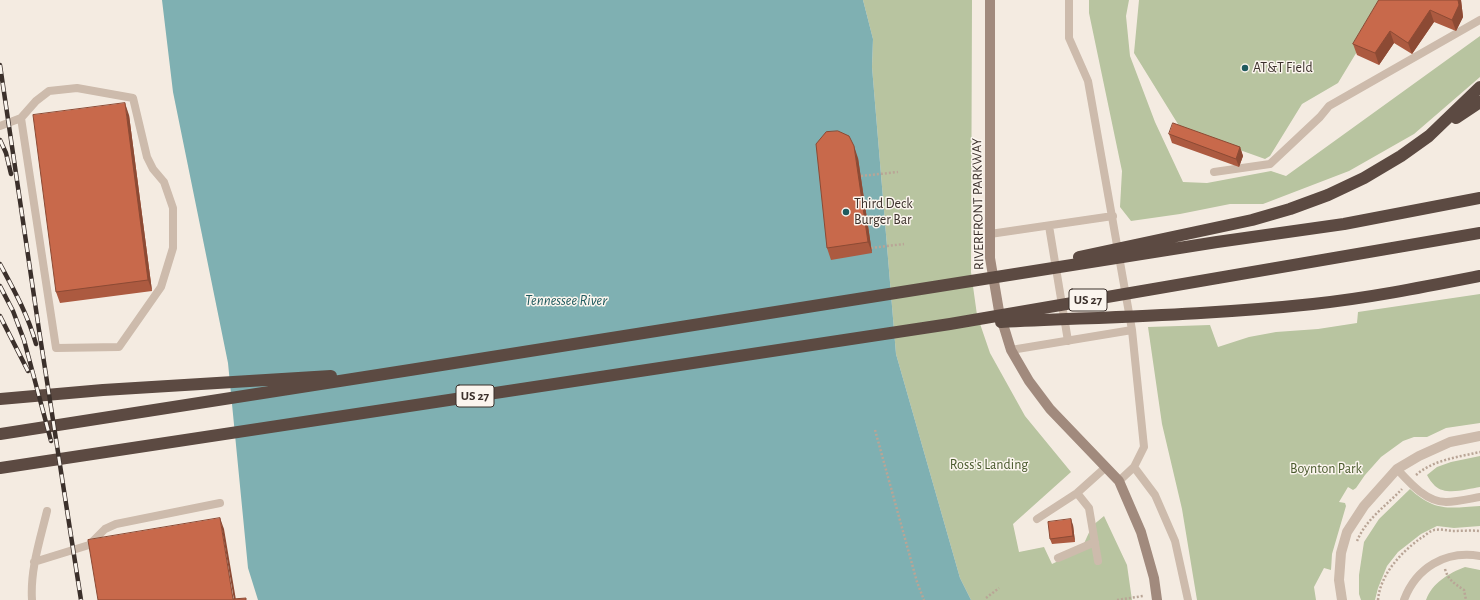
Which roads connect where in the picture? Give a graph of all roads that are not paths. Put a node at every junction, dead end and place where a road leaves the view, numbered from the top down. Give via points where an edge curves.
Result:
1 (990, 0) edge
2 (1068, 0) edge
3 (1480, 20) edge
4 (1480, 87) edge
5 (1480, 102) edge
6 (21, 118) junction
7 (0, 126) edge
8 (1429, 136) junction
9 (1214, 172) dead end
10 (1480, 198) edge
11 (1113, 216) junction
12 (1049, 226) junction
13 (1480, 233) edge
14 (990, 234) junction
15 (1480, 276) edge
16 (944, 286) junction
17 (950, 324) junction
18 (1132, 330) junction
19 (1068, 341) junction
20 (1011, 350) junction
21 (410, 370) junction
22 (0, 399) edge
23 (0, 434) edge
24 (1480, 436) edge
25 (1106, 467) junction
26 (1134, 467) junction
27 (0, 468) edge
28 (1397, 469) junction
29 (1119, 481) junction
30 (1077, 493) junction
31 (1480, 497) edge
32 (220, 503) dead end
33 (47, 511) dead end
34 (1037, 519) dead end
35 (1094, 542) junction
36 (1480, 556) edge
37 (1058, 558) dead end
38 (1098, 561) dead end
39 (34, 562) junction
40 (32, 600) edge
41 (1157, 600) edge
42 (1188, 600) edge
43 (1342, 600) edge
44 (1404, 600) edge

1 - 14 main road, RIVERFRONT PARKWAY
2 - 11 lane via 1069,38 1088,81
3 - 9 lane via 1329,106 1270,164
4 - 8 highway
5 - 8 highway
6 - 6 lane via 49,91 77,88 133,98 147,157 164,182 172,208 173,248 161,287 119,347 56,348
6 - 7 lane
8 - 16 highway via 1364,178 1290,209 1252,220
10 - 16 highway via 1344,224
11 - 12 lane
11 - 18 lane
12 - 14 lane
12 - 19 lane
13 - 17 highway, US 27
14 - 20 main road, RIVERFRONT PARKWAY via 990,258 998,311
15 - 17 highway via 1346,300 1224,311
16 - 21 highway
17 - 27 highway, US 27
18 - 19 lane
18 - 26 lane via 1144,446
19 - 20 lane
20 - 25 main road, RIVERFRONT PARKWAY via 1029,381 1050,409
21 - 22 highway
21 - 23 highway
24 - 28 street via 1450,442
25 - 29 main road, RIVERFRONT PARKWAY
25 - 30 lane
26 - 29 lane
26 - 42 lane via 1155,495 1175,541
28 - 31 lane via 1408,482 1430,498 1444,502
28 - 43 street via 1364,506 1347,532 1341,553 1339,580
29 - 41 main road, RIVERFRONT PARKWAY via 1141,532 1154,578
30 - 34 lane
30 - 35 lane via 1089,508
32 - 39 lane via 116,524 105,529 89,546
33 - 39 lane
35 - 37 lane
35 - 38 lane
36 - 44 lane via 1470,554 1442,559 1424,570 1409,587
39 - 40 lane

